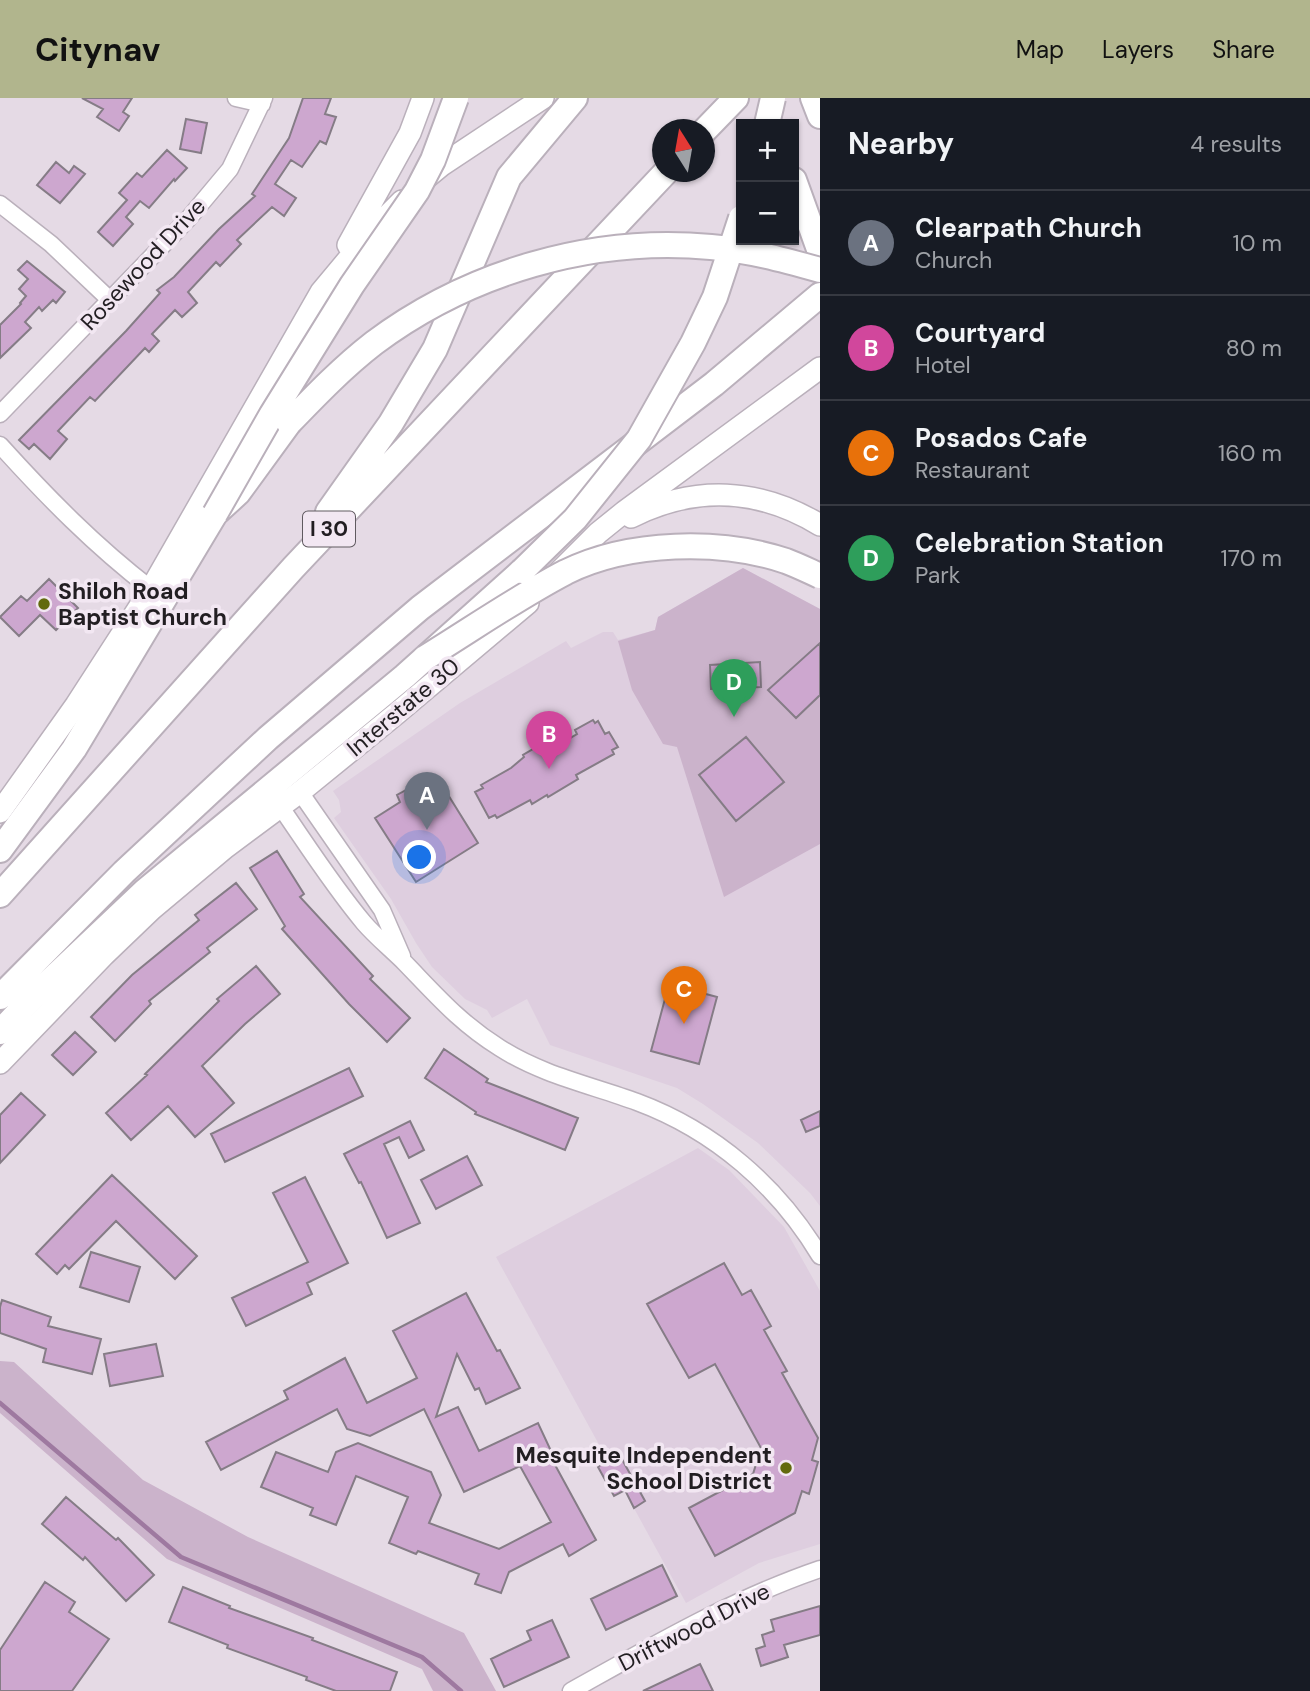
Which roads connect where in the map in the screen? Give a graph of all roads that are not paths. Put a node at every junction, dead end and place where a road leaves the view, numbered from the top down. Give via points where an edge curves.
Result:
1 (236, 98) edge
2 (423, 98) edge
3 (456, 98) edge
4 (543, 98) edge
5 (575, 98) edge
6 (736, 98) edge
7 (761, 98) edge
8 (773, 98) edge
9 (813, 98) edge
10 (263, 101) edge
11 (820, 116) edge
12 (767, 119) edge
13 (770, 119) edge
14 (715, 120) edge
15 (657, 182) edge
16 (795, 182) edge
17 (0, 204) edge
18 (736, 233) edge
19 (820, 252) edge
20 (820, 270) edge
21 (321, 292) junction
22 (816, 299) edge
23 (110, 300) junction
24 (820, 369) edge
25 (0, 414) edge
26 (0, 445) edge
27 (215, 514) junction
28 (820, 525) edge
29 (597, 533) junction
30 (820, 576) edge
31 (274, 588) junction
32 (151, 589) junction
33 (425, 658) junction
34 (300, 792) junction
35 (270, 802) junction
36 (0, 812) edge
37 (0, 850) edge
38 (0, 895) edge
39 (406, 964) junction
40 (0, 997) edge
41 (0, 1032) edge
42 (0, 1063) edge
43 (820, 1256) edge
44 (820, 1569) edge
45 (570, 1691) edge

1 - 10 street
2 - 21 main road via 403,145
3 - 27 highway, bridge via 417,191 352,285
4 - 21 main road via 442,164 371,232
5 - 31 highway via 509,177 435,349 391,423
6 - 14 highway
7 - 12 highway
8 - 13 highway, bridge
9 - 11 highway
10 - 23 street, Rosewood Drive via 230,169
15 - 31 highway, I 30
16 - 19 highway
17 - 23 street
18 - 33 highway, bridge via 715,298 694,343 639,439 575,519
20 - 27 highway, bridge via 744,252 679,245 597,250 531,264 440,302 373,344 289,423 238,493
21 - 32 main road
22 - 40 highway via 714,384 420,608 268,738 124,872
23 - 25 street, Rosewood Drive
24 - 29 main road, Interstate 30
26 - 32 street via 82,532
27 - 37 highway via 74,748
28 - 29 main road via 783,505 757,498 698,495 657,506
29 - 34 main road, Interstate 30 via 528,602
30 - 33 highway, bridge via 785,561 700,546 615,555 569,571
31 - 38 highway, I 30
32 - 36 main road
33 - 35 highway
34 - 35 main road, Interstate 30
34 - 39 street via 382,910
35 - 39 street via 364,923
35 - 41 highway via 145,891
35 - 42 main road, Interstate 30 via 226,848 104,955
39 - 43 street via 446,1007 502,1049 546,1071 673,1118 733,1155 778,1197
44 - 45 street, Driftwood Drive via 726,1607

